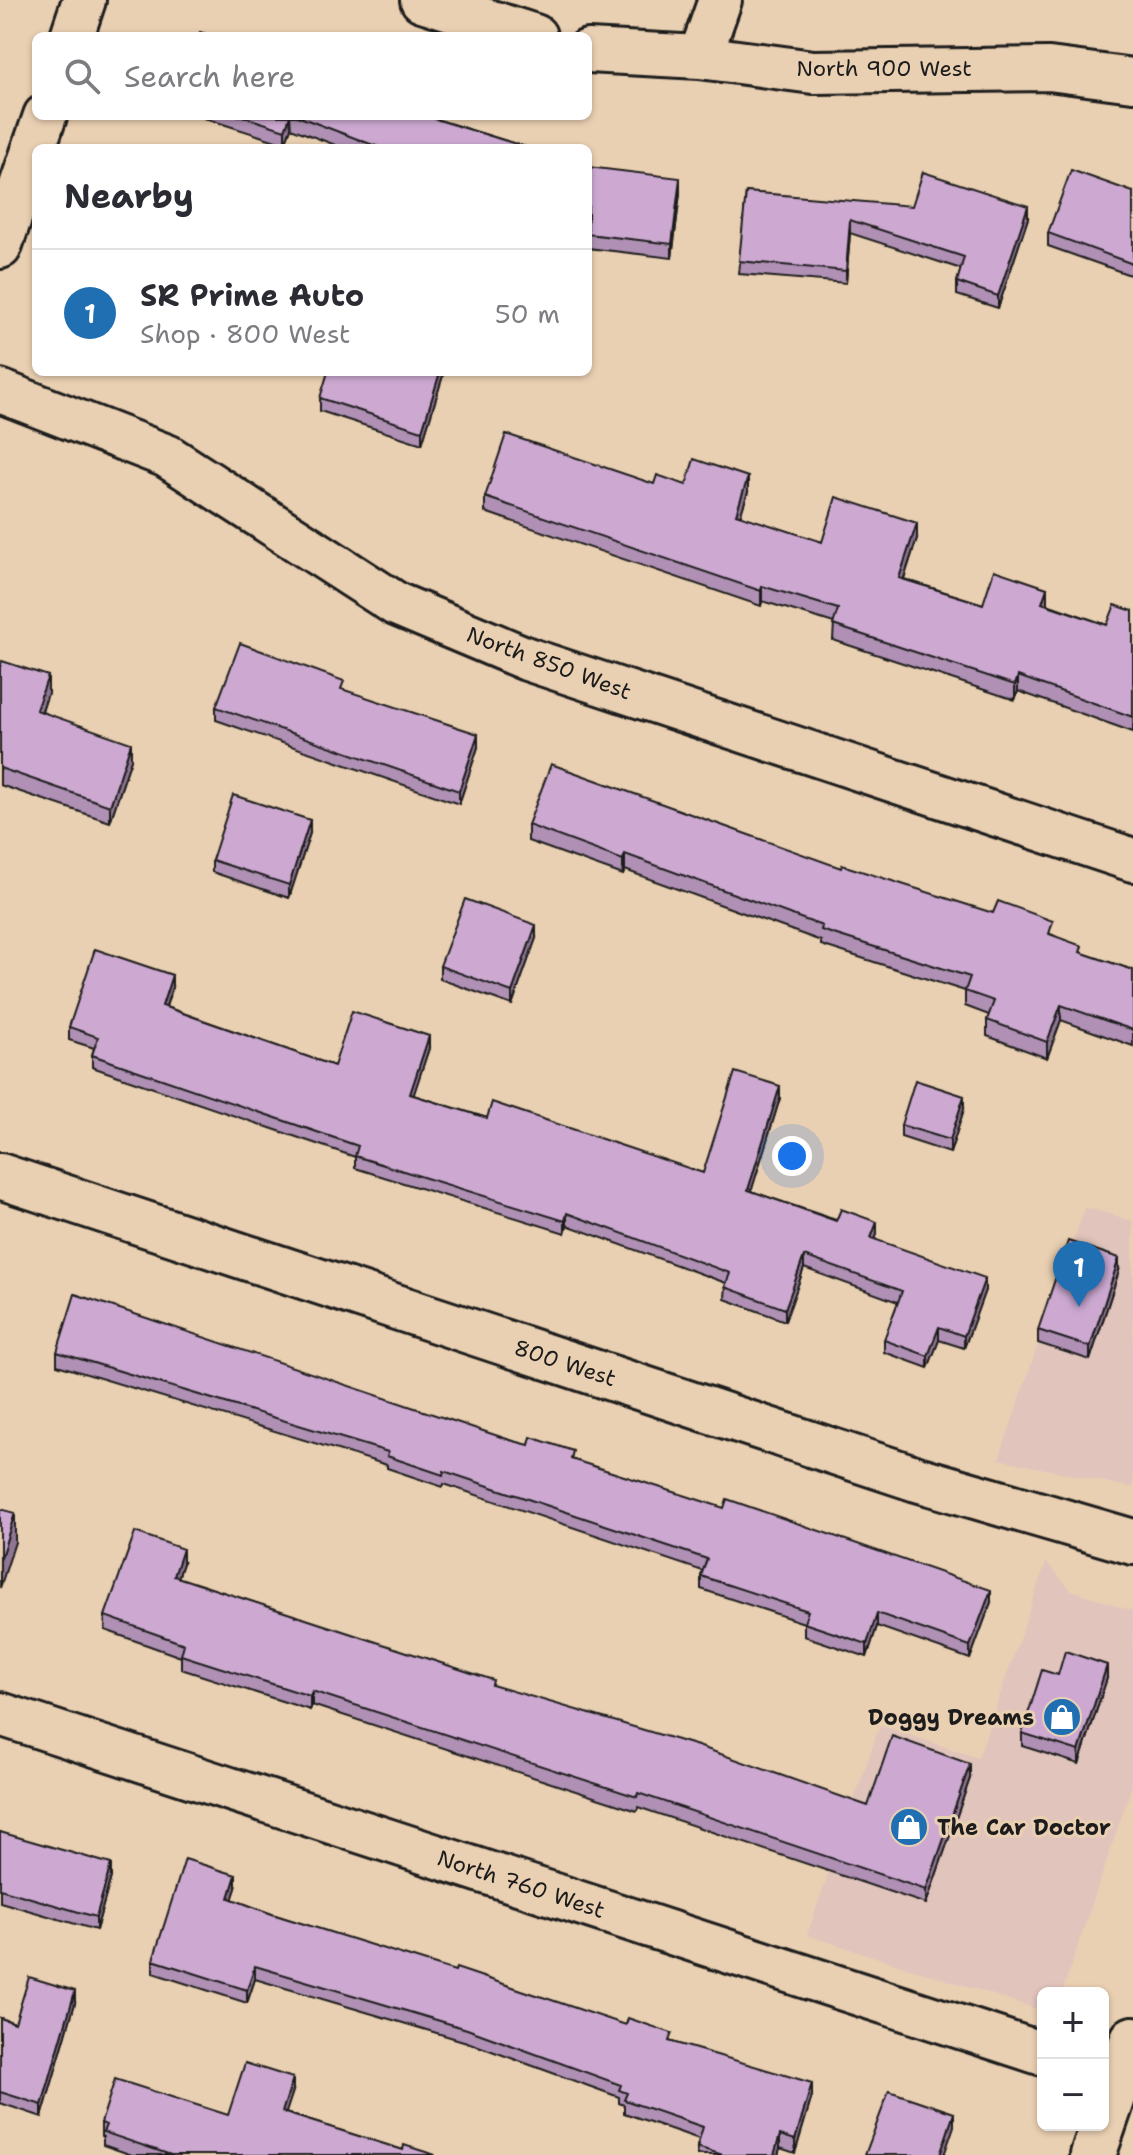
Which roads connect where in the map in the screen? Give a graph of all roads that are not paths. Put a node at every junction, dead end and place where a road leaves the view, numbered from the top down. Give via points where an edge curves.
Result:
1 (84, 0) edge
2 (422, 0) edge
3 (720, 0) edge
4 (73, 32) edge
5 (522, 32) edge
6 (592, 51) edge
7 (700, 57) junction
8 (1133, 80) edge
9 (44, 120) edge
10 (35, 144) edge
11 (32, 154) edge
12 (0, 247) edge
13 (0, 391) edge
14 (1133, 860) edge
15 (0, 1176) edge
16 (1133, 1542) edge
17 (0, 1714) edge
18 (1037, 2052) edge
19 (1118, 2064) edge
20 (1093, 2155) edge

1 - 4 street
2 - 5 street
3 - 7 street
6 - 7 street, North 900 West
7 - 8 street, North 900 West via 813,72 1049,69
9 - 10 street
11 - 12 street
13 - 14 street, North 850 West via 167,456 396,604 440,623 527,659
15 - 16 street, 800 West via 917,1479
17 - 18 street, North 760 West
19 - 20 street

